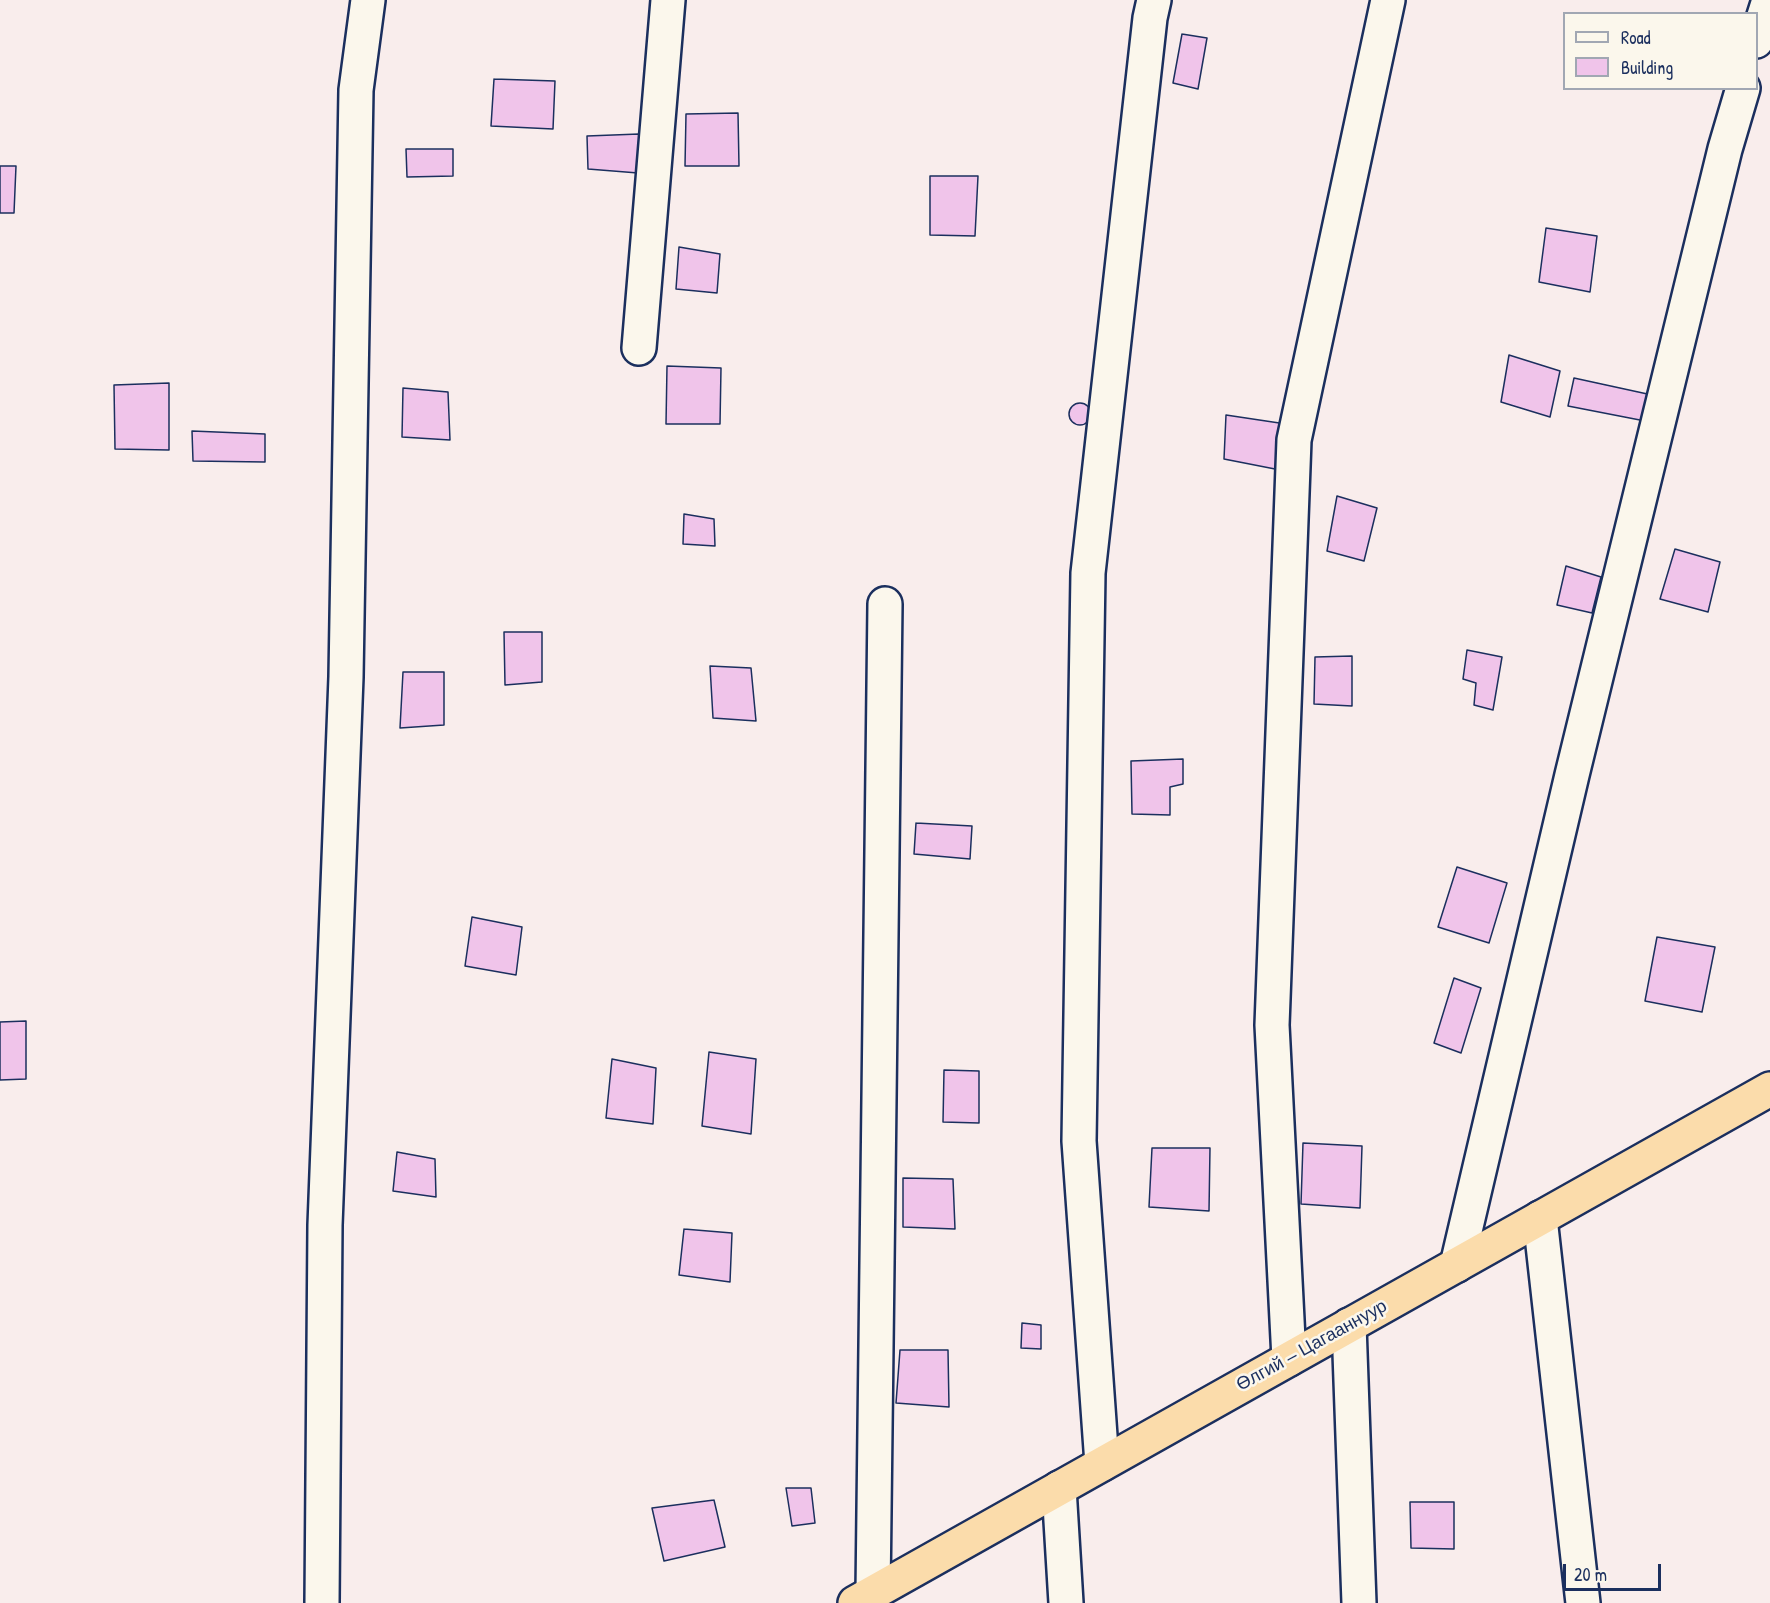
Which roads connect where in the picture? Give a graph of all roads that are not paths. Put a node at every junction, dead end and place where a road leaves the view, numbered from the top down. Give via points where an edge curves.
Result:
1 (368, 0) edge
2 (668, 0) edge
3 (1154, 0) edge
4 (1388, 0) edge
5 (1769, 0) edge
6 (1758, 36) edge
7 (1742, 90) edge
8 (639, 348) dead end
9 (885, 604) dead end
10 (1770, 1089) edge
11 (1540, 1218) junction
12 (1456, 1265) junction
13 (1349, 1325) junction
14 (1289, 1359) junction
15 (1102, 1464) junction
16 (1059, 1488) junction
17 (864, 1598) edge
18 (322, 1603) edge
19 (1066, 1603) edge
20 (1359, 1603) edge
21 (1583, 1603) edge

1 - 18 street via 356,90 346,677 325,1225
2 - 8 street
3 - 15 street via 1088,573 1079,1141
4 - 14 street via 1294,440 1272,1025
5 - 6 street
7 - 12 street via 1725,148
9 - 17 street
10 - 11 highway, Өлгий — Цагааннуур
11 - 12 highway, Өлгий — Цагааннуур
11 - 21 street
12 - 13 highway, Өлгий — Цагааннуур
13 - 14 highway, Өлгий — Цагааннуур
13 - 20 street
14 - 15 highway, Өлгий — Цагааннуур
15 - 16 highway, Өлгий — Цагааннуур
16 - 17 highway, Өлгий — Цагааннуур
16 - 19 street

